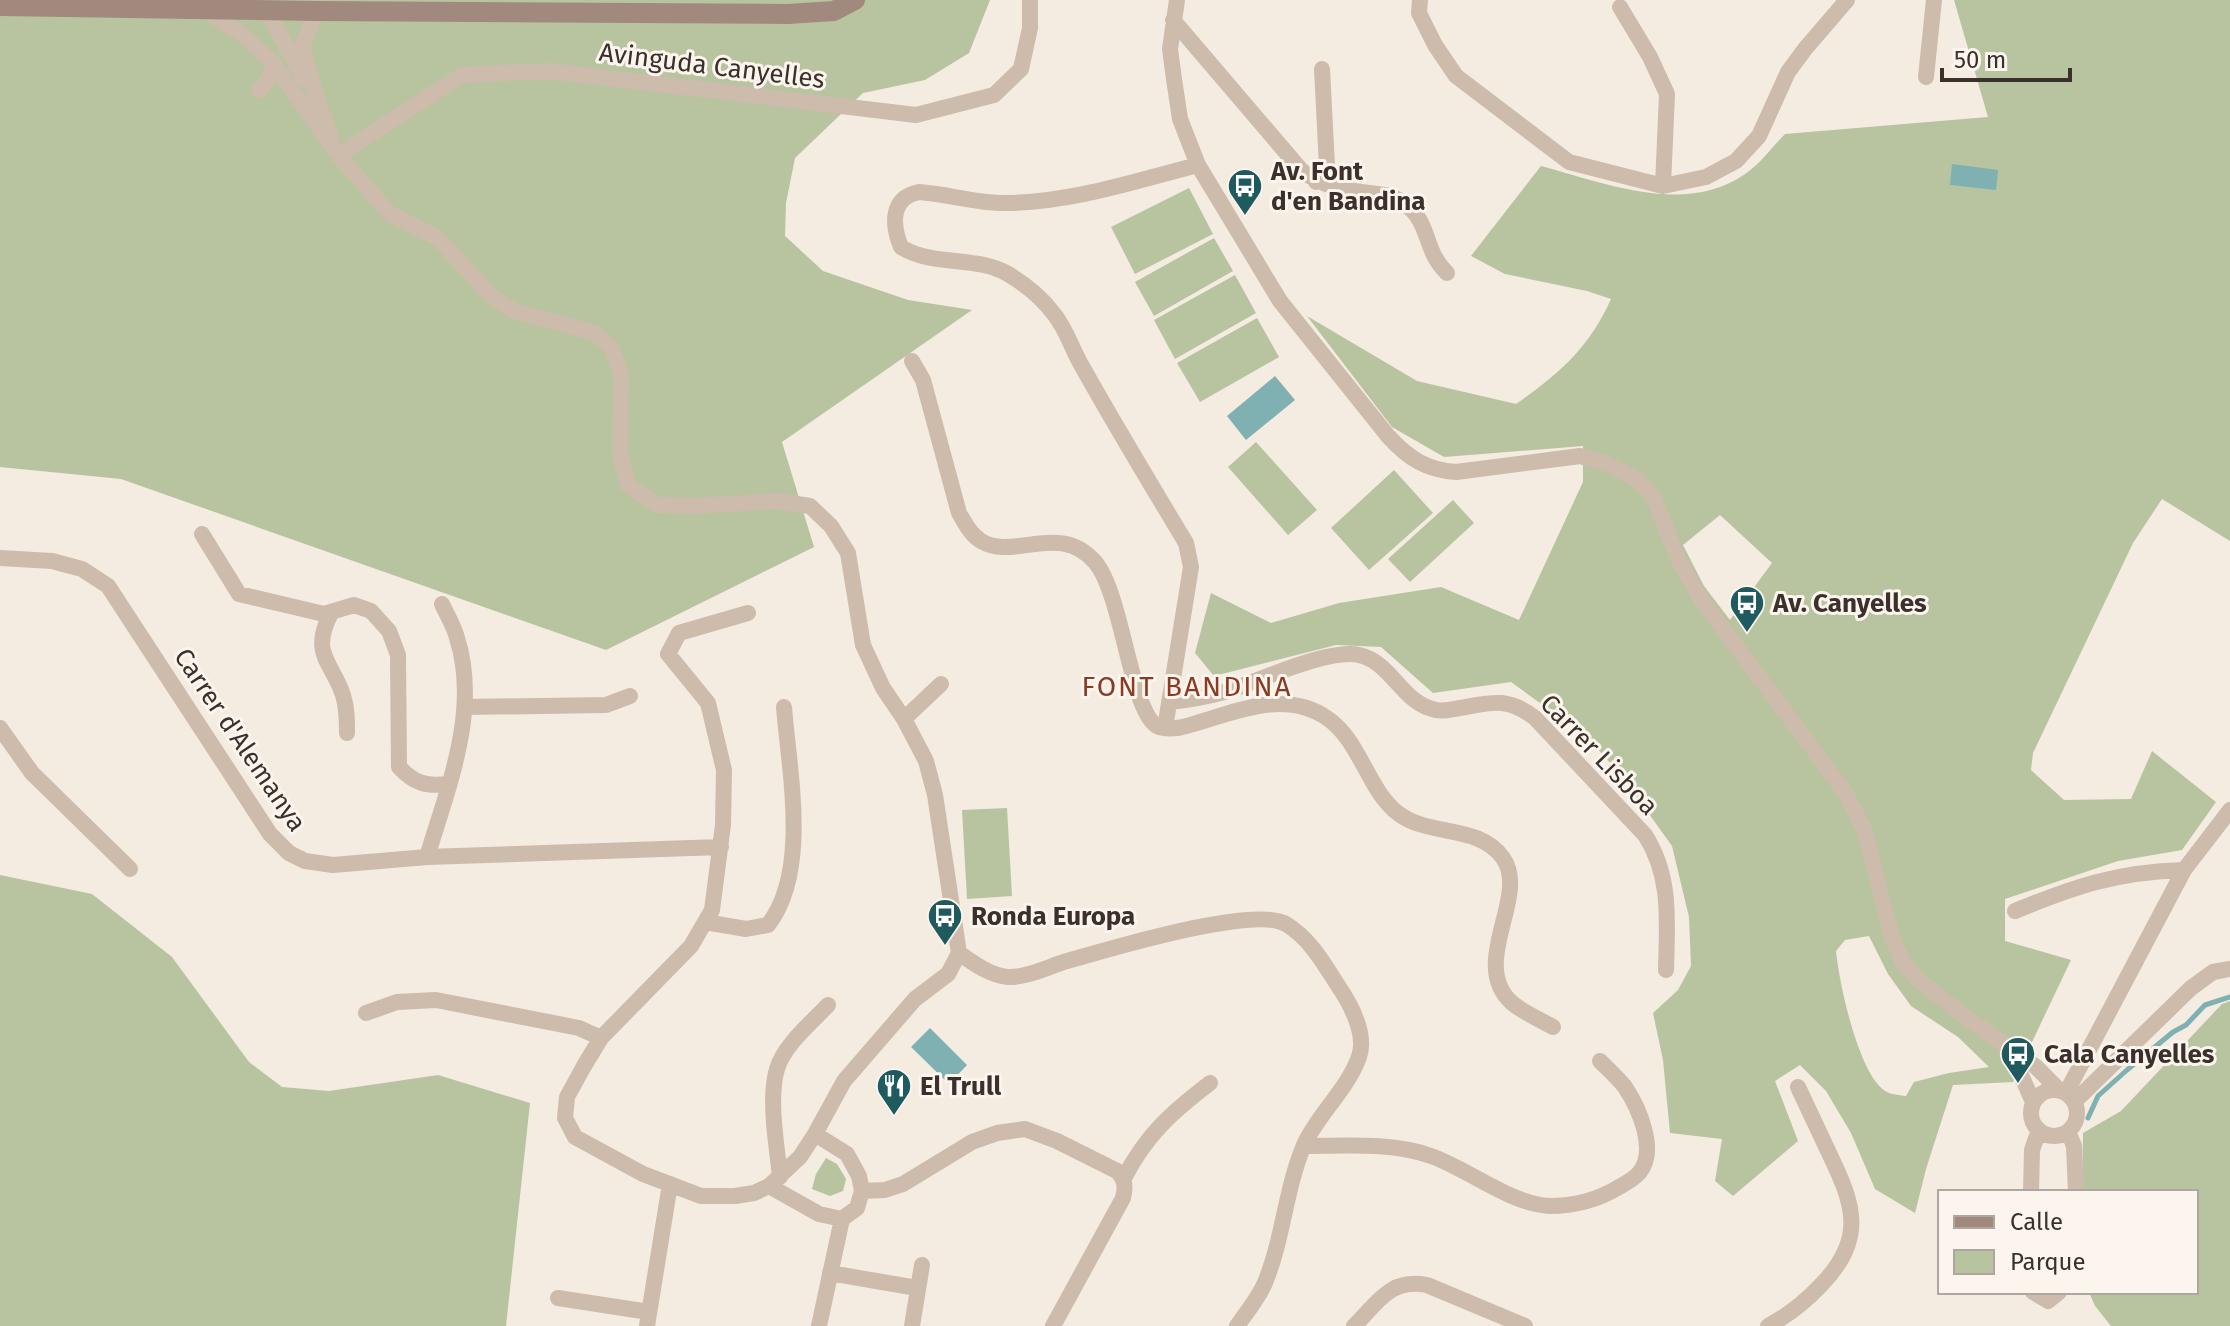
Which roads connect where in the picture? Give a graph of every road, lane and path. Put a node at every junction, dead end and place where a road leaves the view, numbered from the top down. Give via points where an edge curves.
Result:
1 (855, 0) edge
2 (1030, 0) edge
3 (1177, 0) edge
4 (1420, 0) edge
5 (1847, 0) edge
6 (1934, 0) edge
7 (204, 5) edge
8 (0, 6) edge
9 (1620, 7) dead end
10 (266, 10) junction
11 (317, 11) junction
12 (1173, 20) junction
13 (274, 64) junction
14 (1322, 69) dead end
15 (1926, 77) dead end
16 (259, 91) dead end
17 (319, 105) junction
18 (338, 155) junction
19 (1198, 165) junction
20 (1316, 182) junction
21 (1663, 186) junction
22 (1447, 273) dead end
23 (912, 361) dead end
24 (202, 534) dead end
25 (0, 558) edge
26 (442, 604) dead end
27 (331, 613) junction
28 (748, 613) dead end
29 (941, 684) dead end
30 (630, 696) dead end
31 (1170, 702) junction
32 (466, 707) junction
33 (784, 707) dead end
34 (904, 719) junction
35 (0, 728) edge
36 (1165, 728) junction
37 (347, 733) dead end
38 (448, 784) junction
39 (2230, 810) edge
40 (721, 847) junction
41 (427, 857) junction
42 (130, 869) dead end
43 (2184, 870) junction
44 (2015, 911) dead end
45 (705, 922) junction
46 (959, 953) junction
47 (2230, 969) edge
48 (1666, 970) dead end
49 (828, 1005) dead end
50 (366, 1013) dead end
51 (1553, 1027) dead end
52 (601, 1038) junction
53 (1997, 1039) junction
54 (1600, 1061) dead end
55 (1210, 1083) dead end
56 (1798, 1087) dead end
57 (2066, 1095) junction
58 (2033, 1102) junction
59 (2039, 1130) junction
60 (2068, 1131) junction
61 (815, 1134) junction
62 (1304, 1146) junction
63 (1124, 1178) junction
64 (775, 1182) junction
65 (670, 1184) junction
66 (2031, 1190) edge
67 (2076, 1190) edge
68 (862, 1191) junction
69 (842, 1219) junction
70 (922, 1265) dead end
71 (830, 1273) junction
72 (917, 1288) junction
73 (2036, 1294) edge
74 (2057, 1294) edge
75 (558, 1298) dead end
76 (648, 1319) edge
77 (819, 1326) edge
78 (912, 1326) edge
79 (1053, 1326) edge
80 (1237, 1326) edge
81 (1354, 1326) edge
82 (1525, 1326) edge
83 (1768, 1326) edge

1 - 11 main road via 834,11 788,14
2 - 18 street, Avinguda Canyelles via 1021,69 994,95 916,115 549,71 462,75
3 - 12 street
4 - 21 street via 1419,13 1456,76 1569,162
5 - 21 street via 1796,60 1759,136 1736,161 1706,177
6 - 15 street
7 - 8 main road
7 - 10 main road
7 - 13 street
9 - 21 street via 1667,94
10 - 11 main road
10 - 17 street
11 - 17 street via 302,46
12 - 19 street via 1170,49 1180,119
12 - 20 street
13 - 16 street
13 - 18 street
14 - 20 street via 1327,166
17 - 18 street
18 - 34 street via 389,213 438,238 490,295 514,311 595,333 612,349 621,374 620,456 628,485 657,505 777,501 810,506 831,526 848,553 863,645
19 - 31 street via 1064,197 1009,203 919,192 901,202 893,221 901,247 914,255 1003,271 1036,295 1063,325 1190,557
19 - 53 street via 1280,301 1404,454 1424,466 1456,472 1580,456 1636,479 1653,496 1701,599 1847,795 1864,829 1903,963
20 - 22 street via 1401,201 1420,218 1434,258
23 - 36 street via 923,380 968,530 983,542 1006,546 1063,543 1094,560 1109,584 1139,701 1148,719
24 - 27 street via 239,594
25 - 41 street, Carrer d'Alemanya via 52,561 82,569 108,586 270,834 289,853 333,865
26 - 32 street via 457,637
27 - 37 street via 321,653 342,692
27 - 38 street via 354,605 371,611 389,631 398,655 399,767 411,780 430,787
28 - 40 street via 679,633 668,654 708,703 724,770
29 - 34 street
30 - 32 street via 606,705
31 - 36 street
31 - 48 street, Carrer Lisboa via 1224,692 1330,656 1354,654 1373,658 1426,708 1441,711 1501,702 1524,710 1645,835 1657,854 1667,904
32 - 38 street
33 - 45 street via 792,856 780,909 768,925 746,929
34 - 46 street via 926,761 935,795
35 - 42 street via 32,773
36 - 51 street via 1273,703 1309,707 1330,720 1400,815 1477,837 1504,859 1510,877 1496,956 1498,981 1510,1001
38 - 41 street
39 - 43 street
40 - 41 street, Carrer d'Alemanya
40 - 45 street via 712,910
43 - 44 street via 2142,871 2080,885
43 - 57 street
45 - 52 street via 691,946
46 - 61 street via 948,974 915,999 844,1081
46 - 62 street via 1008,977 1229,922 1266,919 1287,925 1322,960 1361,1037 1359,1058
47 - 57 street via 2213,972 2191,988
49 - 64 street via 777,1068
50 - 52 street via 397,1002 436,1000 579,1028
52 - 65 street via 567,1097 565,1118 575,1137
53 - 57 street
53 - 58 street
54 - 62 street via 1629,1096 1647,1156 1635,1177 1595,1199 1548,1206 1405,1149
55 - 63 street via 1158,1127
56 - 83 street via 1847,1192 1852,1227 1830,1276 1801,1305
57 - 58 street via 2049,1090
57 - 60 street via 2076,1118
58 - 59 street via 2031,1117
59 - 60 street via 2053,1135
59 - 66 street via 2032,1150
60 - 67 street
61 - 64 street
61 - 68 street via 847,1154
62 - 80 street via 1263,1288
63 - 68 street via 1110,1166 1025,1129 972,1142 903,1184
63 - 79 street via 1126,1188 1115,1216
64 - 65 street via 754,1193 724,1196 701,1196
64 - 69 street via 819,1214
65 - 76 street
68 - 69 street via 857,1208
69 - 71 street
70 - 72 street
71 - 72 street
71 - 77 street
72 - 78 street
73 - 74 street via 2048,1301
75 - 76 street
81 - 82 street via 1391,1289 1413,1282

